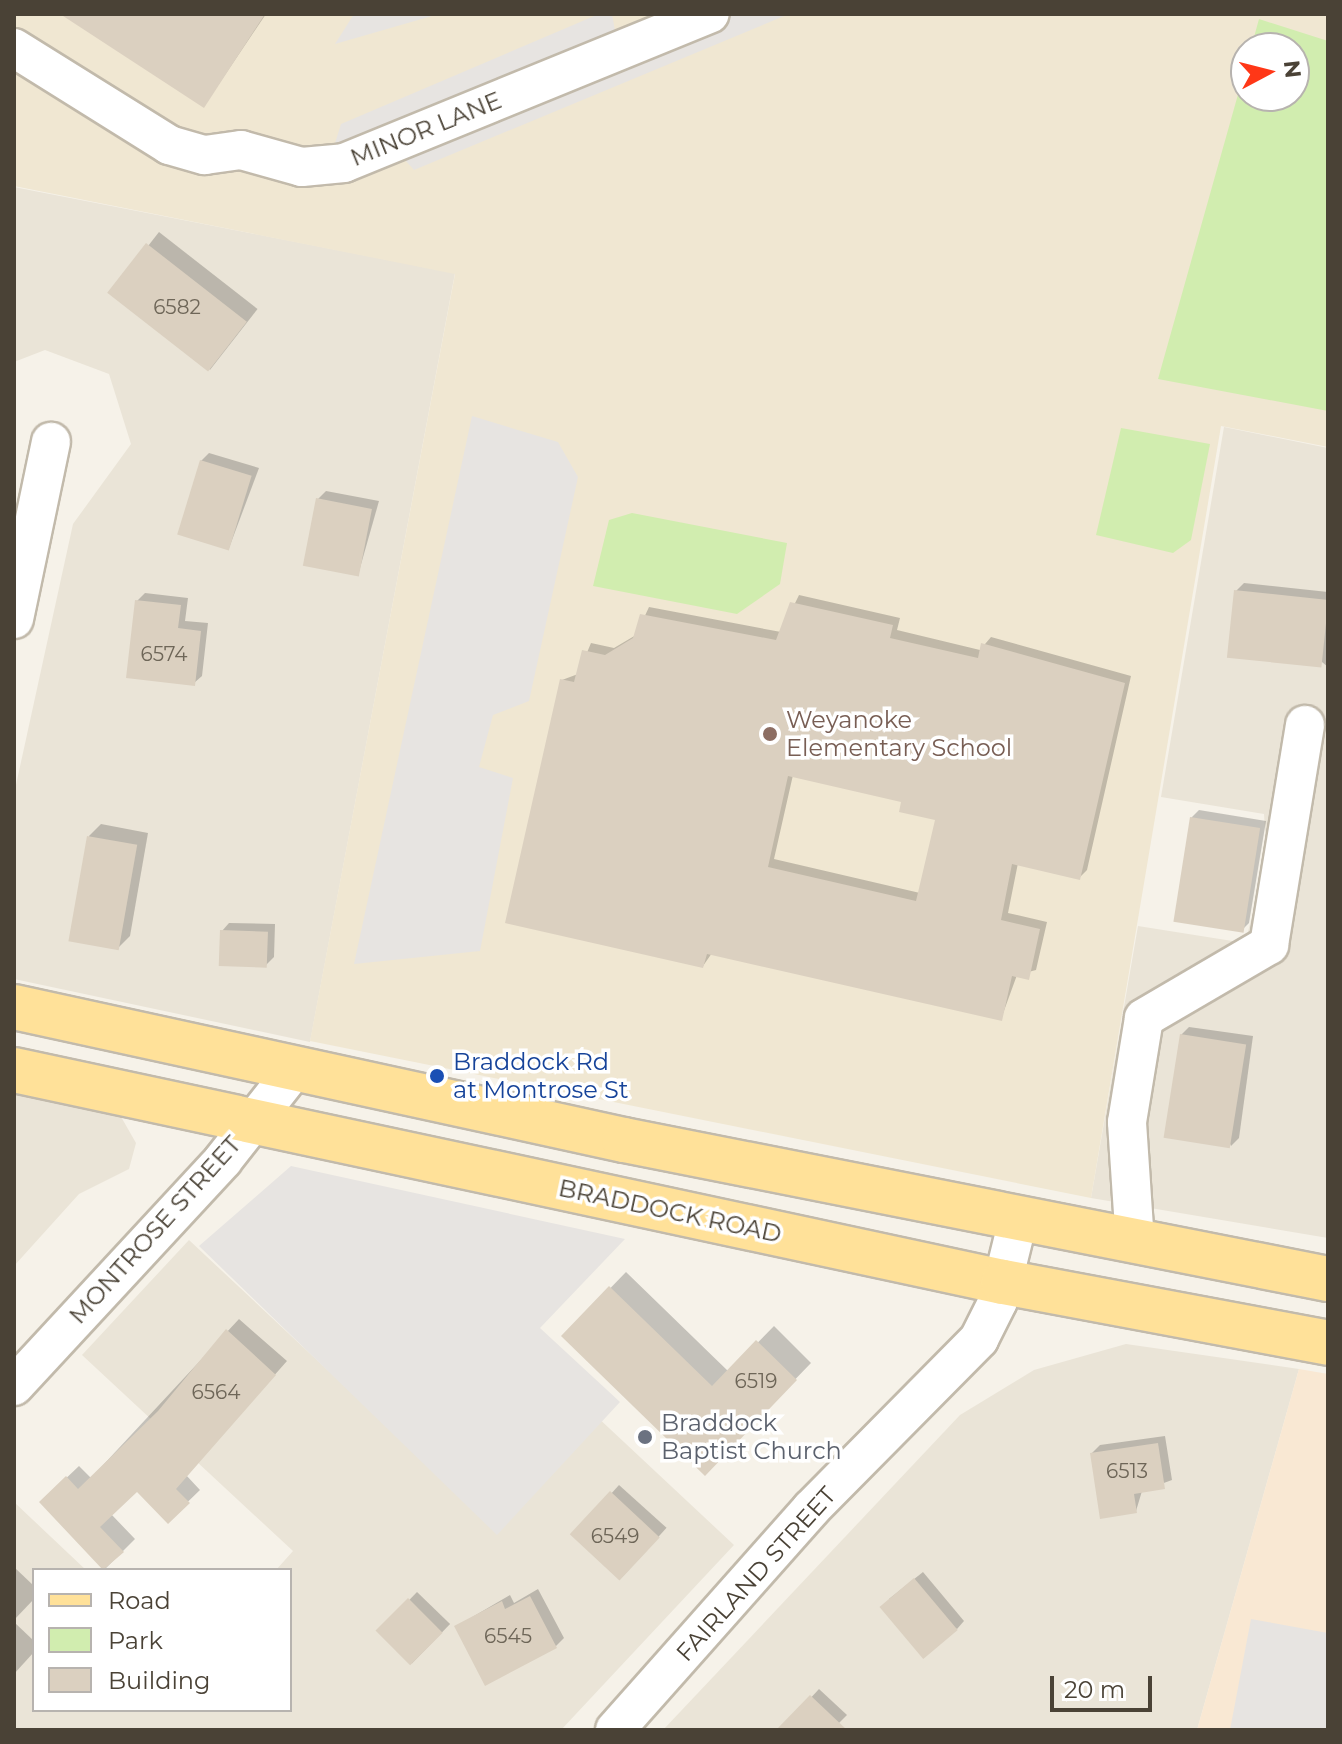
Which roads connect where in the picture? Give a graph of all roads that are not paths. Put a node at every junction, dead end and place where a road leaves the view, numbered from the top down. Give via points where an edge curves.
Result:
1 (710, 14) edge
2 (14, 48) edge
3 (51, 442) dead end
4 (14, 619) edge
5 (1305, 725) dead end
6 (14, 1007) edge
7 (14, 1070) edge
8 (293, 1071) junction
9 (253, 1122) junction
10 (1018, 1220) junction
11 (1135, 1243) junction
12 (1328, 1279) edge
13 (1003, 1282) junction
14 (1328, 1343) edge
15 (14, 1386) edge
16 (615, 1730) edge

1 - 2 street, MINOR LANE via 344,163 302,167 241,150 205,155 169,145
3 - 4 street
5 - 11 street via 1269,945 1144,1018 1127,1122
6 - 8 main road
7 - 9 main road, BRADDOCK ROAD
8 - 9 street, MONTROSE STREET
8 - 10 main road
9 - 13 main road, BRADDOCK ROAD
9 - 15 street, MONTROSE STREET
10 - 11 main road
10 - 13 street, FAIRLAND STREET
11 - 12 main road
13 - 14 main road, BRADDOCK ROAD
13 - 16 street, FAIRLAND STREET via 979,1339 956,1367 811,1509

